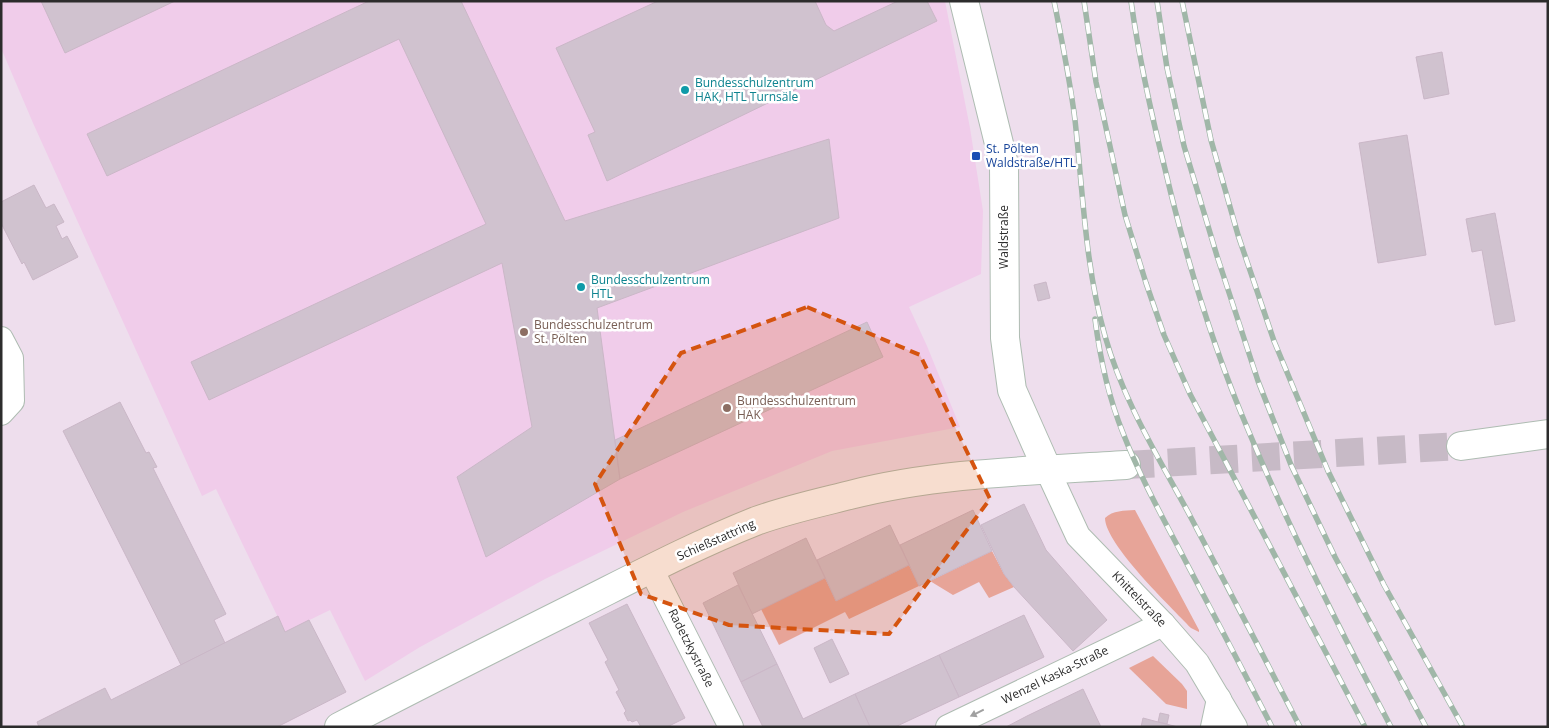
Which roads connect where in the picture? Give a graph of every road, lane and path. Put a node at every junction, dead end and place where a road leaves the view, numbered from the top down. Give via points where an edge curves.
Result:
1 (964, 1) edge
2 (6, 348) edge
3 (1, 413) edge
4 (1548, 434) edge
5 (1461, 446) tunnel mouth
6 (1126, 465) tunnel mouth
7 (1047, 469) junction
8 (651, 569) junction
9 (1163, 624) junction
10 (1219, 699) junction
11 (340, 727) edge
12 (731, 727) edge
13 (948, 727) edge
14 (1213, 727) edge
15 (1235, 727) edge

1 - 7 main road, Waldstraße via 1004,164 1005,338 1012,390
2 - 3 street via 12,401
4 - 5 main road
6 - 7 main road, Schießstattring
7 - 8 main road, Schießstattring via 958,476 852,494 758,521
7 - 9 street, Khittelstraße via 1078,536
8 - 11 main road, Schießstattring
8 - 12 street, Radetzkystraße
9 - 10 street, Khittelstraße via 1197,663
9 -> 13 street, Wenzel Kaska-Straße
10 - 14 street
10 - 15 street, Khittelstraße

